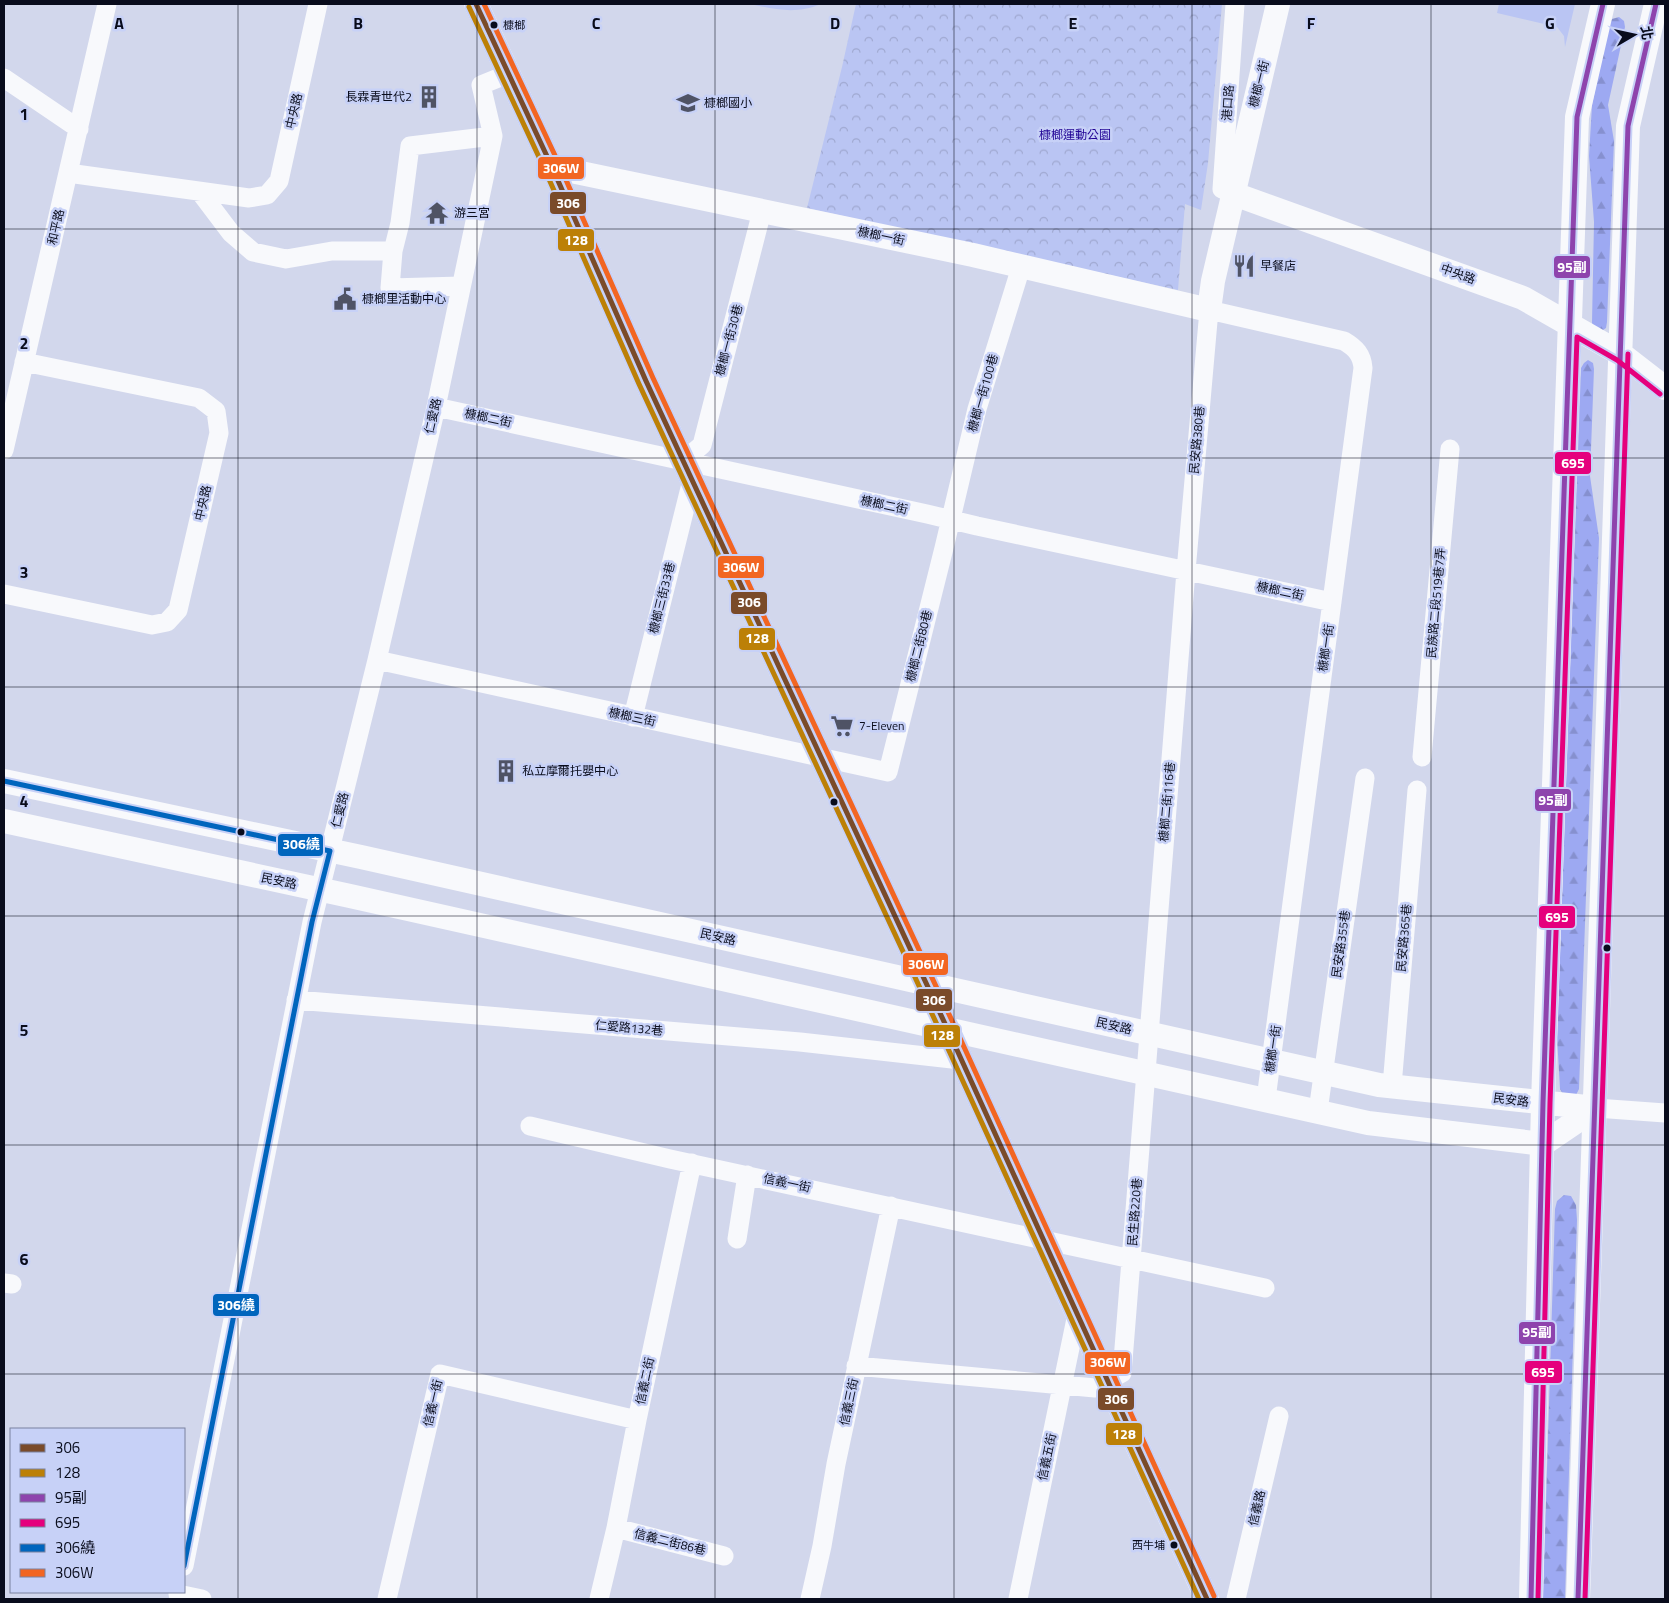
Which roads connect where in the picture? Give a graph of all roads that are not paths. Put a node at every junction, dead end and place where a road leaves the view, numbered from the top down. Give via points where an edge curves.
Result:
1 (107, 4) edge
2 (318, 4) edge
3 (476, 4) edge
4 (1234, 4) edge
5 (1278, 4) edge
6 (1603, 4) edge
7 (1658, 5) edge
8 (508, 74) junction
9 (4, 78) edge
10 (79, 129) junction
11 (493, 136) junction
12 (552, 167) junction
13 (68, 173) junction
14 (200, 192) junction
15 (1234, 194) junction
16 (762, 211) junction
17 (393, 251) junction
18 (1021, 267) junction
19 (461, 286) junction
20 (1209, 310) junction
21 (1570, 324) junction
22 (1620, 354) junction
23 (24, 362) junction
24 (1665, 388) edge
25 (436, 407) junction
26 (1450, 449) dead end
27 (4, 450) edge
28 (687, 470) junction
29 (950, 520) junction
30 (1186, 571) junction
31 (4, 594) edge
32 (1332, 602) junction
33 (377, 660) junction
34 (633, 717) junction
35 (1422, 757) dead end
36 (820, 758) junction
37 (888, 772) joint
38 (1365, 778) dead end
39 (4, 781) edge
40 (1417, 790) dead end
41 (4, 821) edge
42 (330, 851) junction
43 (320, 890) junction
44 (925, 984) junction
45 (296, 1000) junction
46 (947, 1028) junction
47 (1149, 1034) junction
48 (961, 1060) junction
49 (1272, 1060) junction
50 (1324, 1072) junction
51 (1146, 1073) junction
52 (1392, 1086) junction
53 (1266, 1099) junction
54 (1543, 1104) junction
55 (1596, 1108) junction
56 (1318, 1111) junction
57 (1665, 1114) edge
58 (530, 1126) dead end
59 (1543, 1144) junction
60 (692, 1163) junction
61 (747, 1174) junction
62 (891, 1206) junction
63 (737, 1239) dead end
64 (1044, 1240) junction
65 (1131, 1259) junction
66 (1265, 1288) dead end
67 (1077, 1314) junction
68 (856, 1366) junction
69 (1108, 1381) junction
70 (1062, 1384) junction
71 (1279, 1416) dead end
72 (636, 1420) junction
73 (616, 1528) junction
74 (724, 1556) dead end
75 (185, 1561) edge
76 (178, 1595) edge
77 (202, 1599) edge
78 (387, 1599) edge
79 (599, 1599) edge
80 (810, 1599) edge
81 (1018, 1599) edge
82 (1207, 1599) edge
83 (1236, 1599) edge
84 (1531, 1599) edge
85 (1578, 1599) edge

1 - 10 street, 和平路
2 - 14 street, 中央路 via 278,181 267,195 249,198
3 - 8 street
4 - 15 street, 港口路 via 1222,190
5 - 15 street, 槺榔一街
6 - 21 street via 1577,117
7 - 22 street via 1628,126
8 - 11 street, 仁愛路 via 482,85
8 - 12 street
9 - 10 street
10 - 13 street, 和平路
11 - 17 street via 410,146
11 - 19 street, 仁愛路
12 - 16 street, 槺榔一街
12 - 28 street
13 - 14 street, 中央路
13 - 23 street, 和平路
14 - 17 street via 231,233 253,252 286,259 332,252
15 - 20 street, 槺榔一街
15 - 21 street, 中央路 via 1523,298
16 - 18 street, 槺榔一街
16 - 28 street, 槺榔一街30巷 via 702,445
17 - 19 street via 390,288
18 - 20 street, 槺榔一街
18 - 29 street, 槺榔一街100巷 via 977,409
19 - 25 street, 仁愛路
20 - 30 street, 民安路380巷
20 - 32 street, 槺榔一街 via 1344,341 1359,353 1363,368
21 - 22 street, 中央路
21 - 54 street
22 - 24 street, 中央路
22 - 55 street
23 - 27 street, 和平路
23 - 31 street, 中央路 via 199,398 216,411 219,433 178,610 167,622 152,626
25 - 28 street, 槺榔二街
25 - 33 street, 仁愛路
26 - 35 street, 民族路二段519巷7弄
28 - 29 street, 槺榔二街
28 - 34 street, 槺榔三街33巷
28 - 36 street
29 - 30 street, 槺榔二街
29 - 37 street, 槺榔二街80巷
30 - 32 street, 槺榔二街
30 - 47 street, 槺榔二街116巷
32 - 49 street, 槺榔一街
33 - 34 street, 槺榔三街
33 - 42 street, 仁愛路
34 - 36 street, 槺榔三街
36 - 37 street, 槺榔三街
36 - 44 street
38 - 50 street, 民安路355巷
39 - 42 street, 民安路
40 - 52 street, 民安路365巷
41 - 43 street, 民安路
42 - 43 street, 仁愛路
42 - 44 street, 民安路
43 - 45 street, 仁愛路
43 - 46 street, 民安路
44 - 46 street
44 - 47 street, 民安路
45 - 48 street, 仁愛路132巷 via 800,1042
45 - 75 street, 仁愛路
46 - 48 street
46 - 51 street, 民安路
47 - 49 street, 民安路
47 - 51 street, 民生路220巷
48 - 64 street
49 - 50 street, 民安路
49 - 53 street, 槺榔一街
50 - 52 street, 民安路
50 - 56 street, 民安路355巷
51 - 53 street, 民安路
51 - 65 street, 民生路220巷
52 - 54 street, 民安路
53 - 56 street, 民安路
54 - 55 street, 民安路
54 - 59 street
55 - 57 street
55 - 59 street
55 - 85 street
56 - 59 street, 民安路 via 1368,1123
58 - 60 street, 信義一街
59 - 84 street
60 - 61 street, 信義一街
60 - 72 street, 信義二街
61 - 62 street, 信義一街
61 - 63 street
62 - 64 street, 信義一街
62 - 68 street, 信義三街
64 - 65 street
64 - 67 street
65 - 66 street
65 - 69 street, 民生路220巷 via 1122,1373
67 - 69 street
67 - 70 street, 信義五街
68 - 70 street
68 - 80 street, 信義三街
69 - 70 street via 1094,1388
69 - 82 street
70 - 81 street, 信義五街
71 - 83 street, 信義路
72 - 73 street, 信義二街
72 - 78 street, 信義一街 via 440,1374
73 - 74 street, 信義二街86巷
73 - 79 street, 信義二街
76 - 77 street

